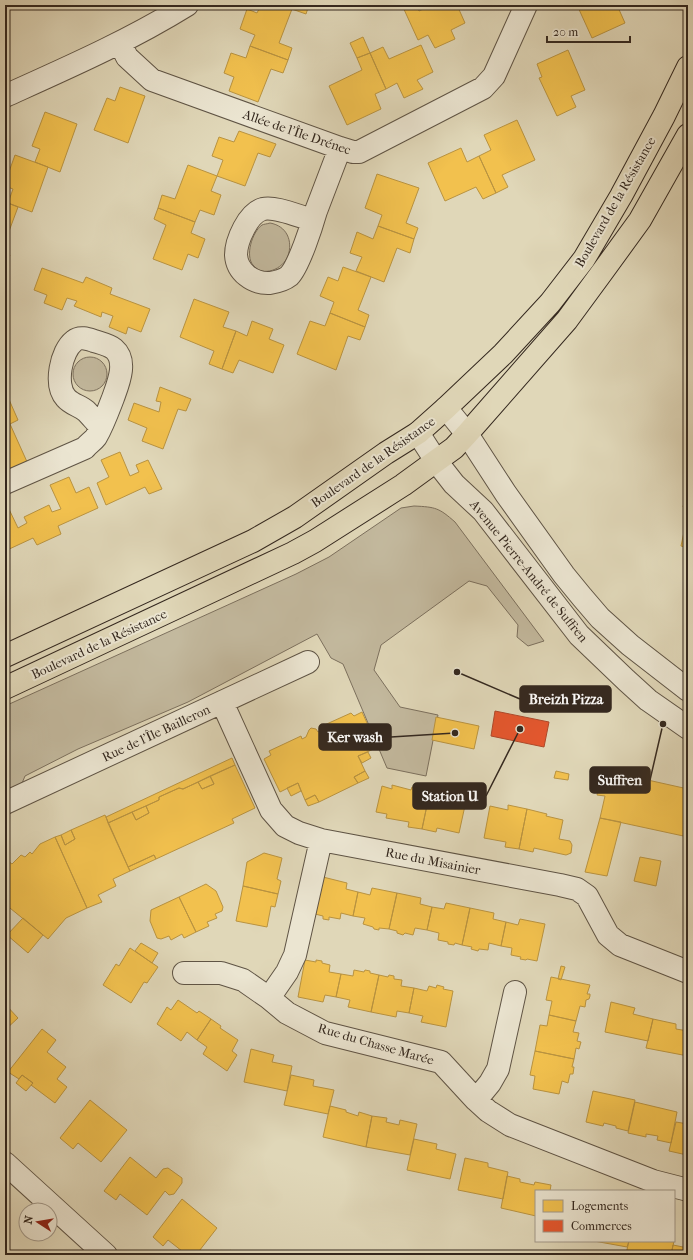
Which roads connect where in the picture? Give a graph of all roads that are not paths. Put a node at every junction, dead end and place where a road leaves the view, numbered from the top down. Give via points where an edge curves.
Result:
1 (187, 5) edge
2 (526, 5) edge
3 (120, 43) junction
4 (688, 68) edge
5 (5, 96) edge
6 (688, 135) edge
7 (340, 148) junction
8 (313, 220) dead end
9 (446, 408) junction
10 (101, 427) dead end
11 (418, 433) junction
12 (467, 434) junction
13 (436, 462) junction
14 (5, 483) edge
15 (582, 597) junction
16 (579, 636) junction
17 (622, 638) junction
18 (5, 656) edge
19 (308, 662) dead end
20 (5, 688) edge
21 (688, 690) edge
22 (222, 702) junction
23 (688, 728) edge
24 (5, 803) edge
25 (321, 840) junction
26 (688, 972) edge
27 (184, 973) dead end
28 (516, 992) dead end
29 (269, 998) junction
30 (476, 1100) junction
31 (5, 1163) edge
32 (688, 1190) edge
33 (106, 1255) edge

1 - 3 street
2 - 7 street, Allée de l'Île Drénec via 494,76 483,88 359,152
3 - 5 street
3 - 7 street, Allée de l'Île Drénec via 127,58 152,80
4 - 9 main road, Boulevard de la Résistance via 621,196 584,259 550,303 503,354
6 - 12 main road, Boulevard de la Résistance via 640,220 567,320
7 - 8 street
9 - 11 main road, Boulevard de la Résistance
9 - 12 street, Avenue Pierre-André de Suffren
10 - 14 street via 85,448
11 - 13 street, Avenue Pierre-André de Suffren
11 - 18 main road, Boulevard de la Résistance via 295,517 253,541
12 - 13 main road, Boulevard de la Résistance
12 - 15 street, Avenue Pierre-André de Suffren via 506,494
13 - 16 street, Avenue Pierre-André de Suffren via 454,484 483,511
13 - 20 main road, Boulevard de la Résistance via 388,495 293,553
15 - 16 street via 577,618
15 - 17 street, Avenue Pierre-André de Suffren
16 - 17 street
16 - 23 street, Avenue Pierre-André de Suffren via 648,700
17 - 21 street, Avenue Pierre-André de Suffren
19 - 22 street, Rue de l'Île Bailleron
22 - 24 street, Rue de l'Île Bailleron
22 - 25 street, Rue du Misainier via 271,810 284,826
25 - 26 street, Rue du Misainier via 576,889 587,896 608,935 620,945
25 - 29 street via 295,955
27 - 29 street, Rue du Chasse Marée via 221,973 243,980
28 - 30 street via 498,1069
29 - 30 street, Rue du Chasse Marée via 287,1013 326,1033 441,1062
30 - 32 street, Rue du Chasse Marée via 510,1125 653,1181
31 - 33 street

